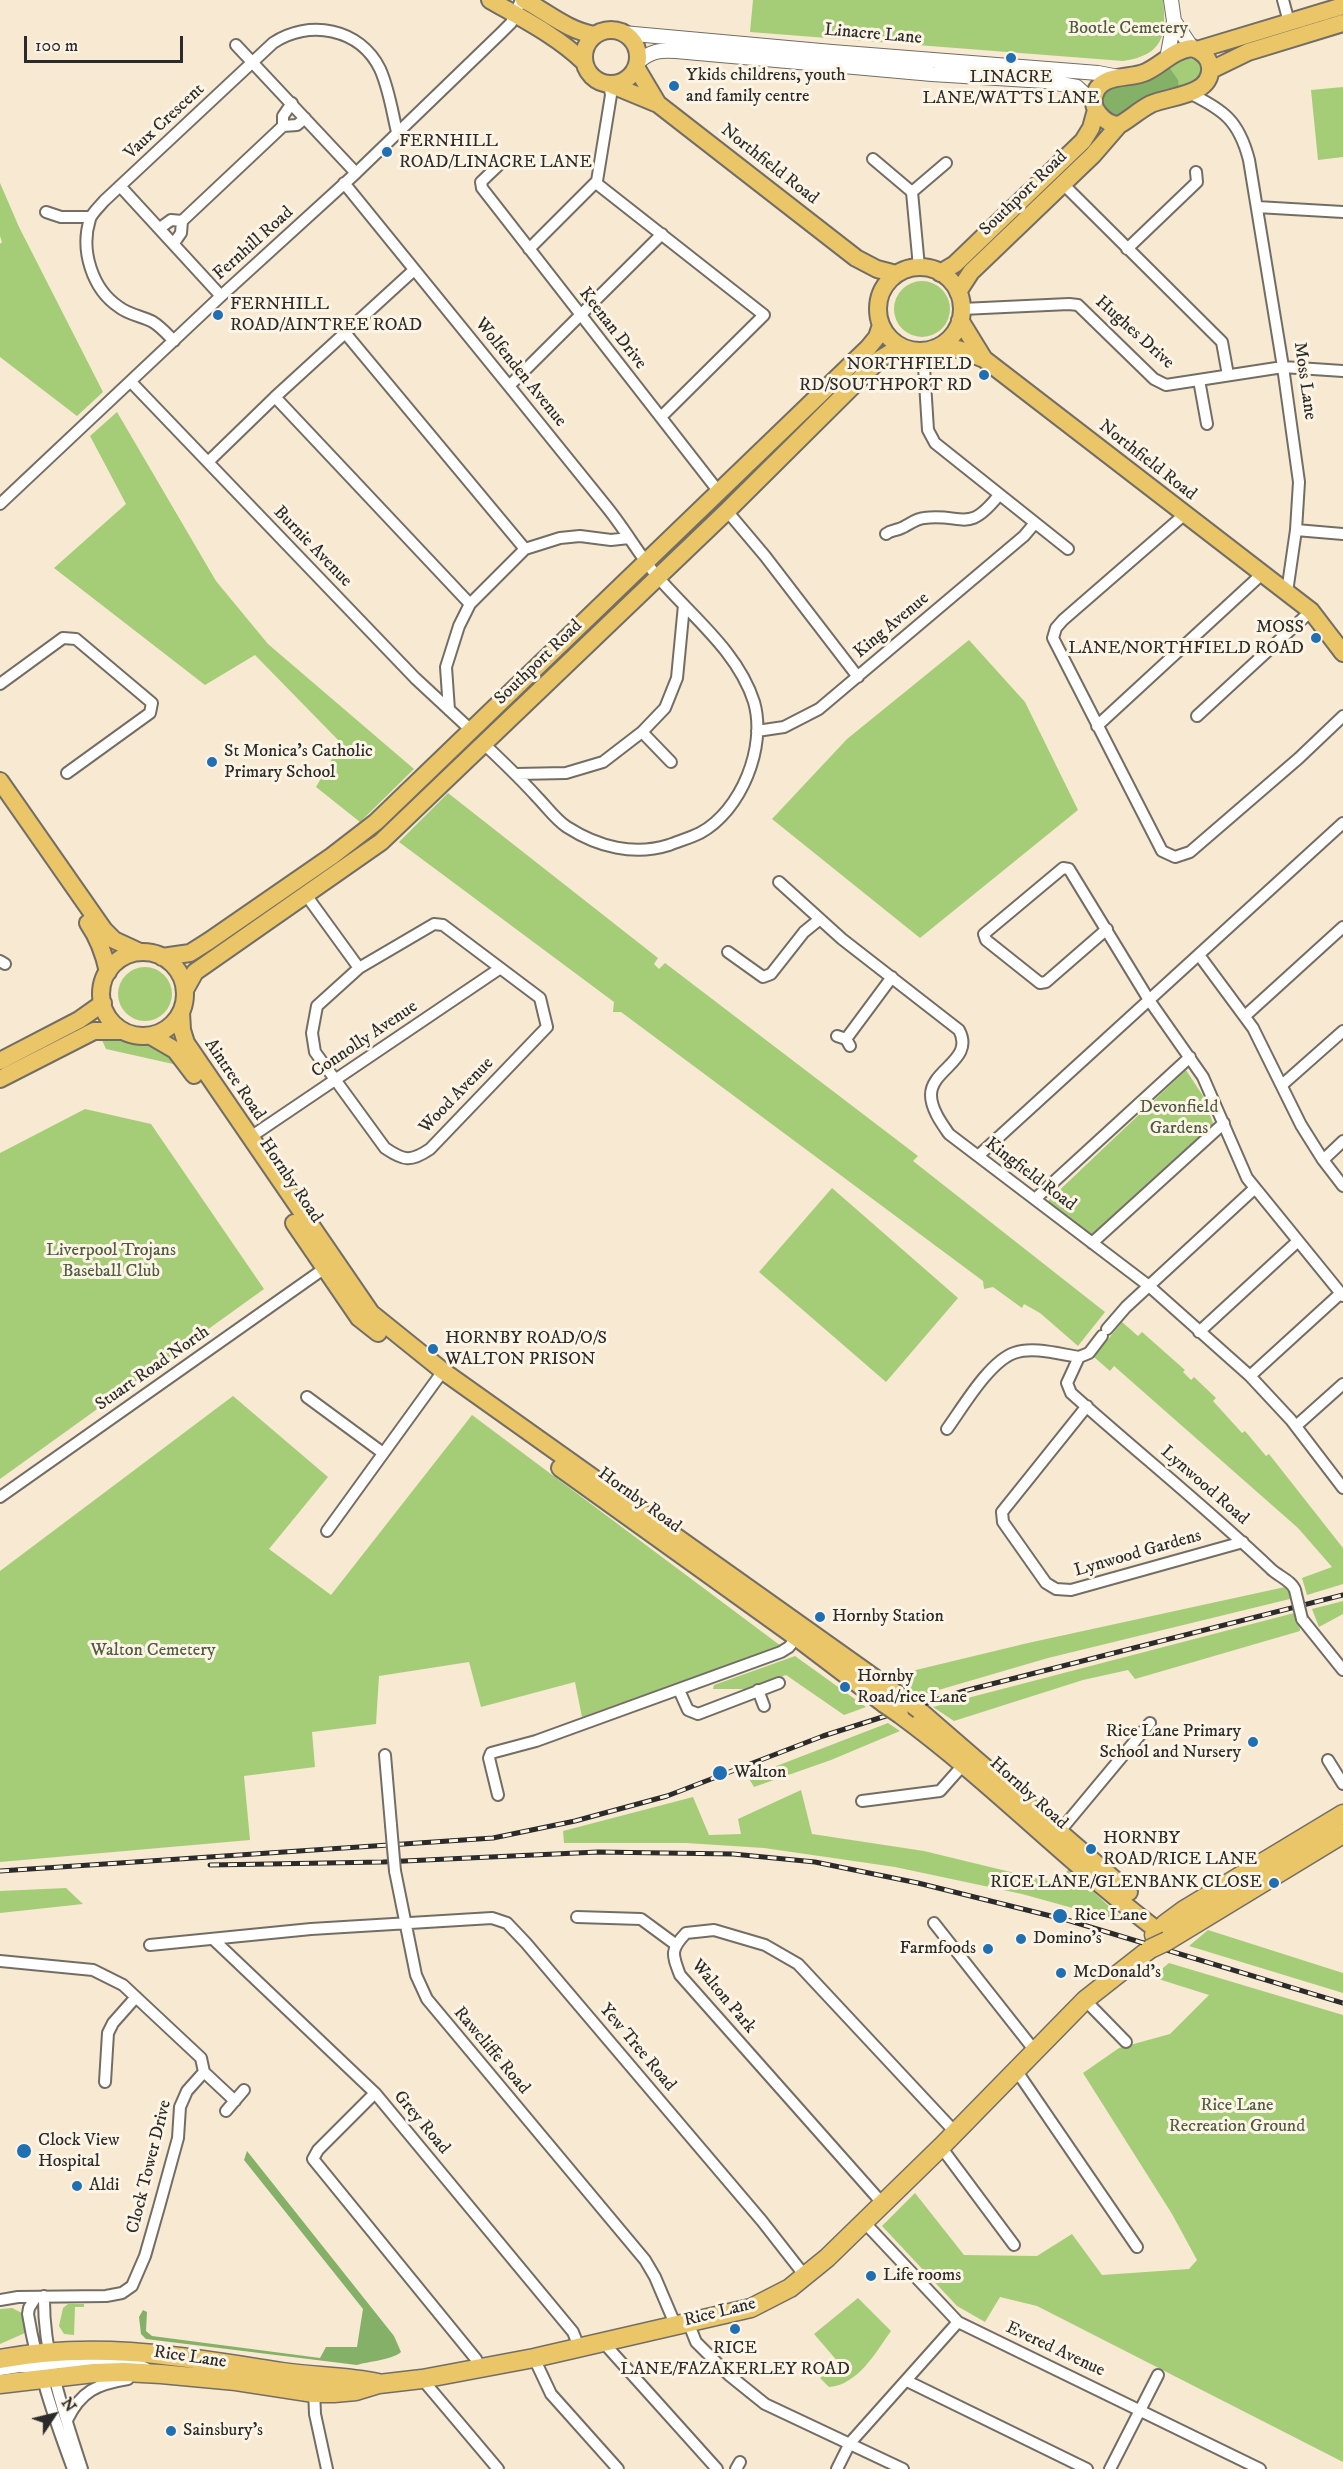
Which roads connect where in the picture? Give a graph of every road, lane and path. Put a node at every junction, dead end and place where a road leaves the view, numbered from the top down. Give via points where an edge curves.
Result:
1 (490, 0) edge
2 (1171, 0) edge
3 (1283, 0) edge
4 (520, 5) edge
5 (1343, 6) edge
6 (1174, 21) junction
7 (1289, 22) junction
8 (1343, 23) edge
9 (623, 33) junction
10 (595, 35) junction
11 (236, 45) dead end
12 (1194, 49) junction
13 (1167, 59) junction
14 (253, 62) junction
15 (584, 62) junction
16 (637, 64) junction
17 (1209, 75) junction
18 (1119, 77) junction
19 (610, 85) junction
20 (1189, 93) junction
21 (292, 104) junction
22 (658, 104) junction
23 (1215, 105) junction
24 (1095, 107) junction
25 (306, 118) junction
26 (1119, 125) junction
27 (283, 126) junction
28 (397, 132) junction
29 (873, 159) dead end
30 (504, 160) dead end
31 (946, 163) dead end
32 (1196, 172) dead end
33 (356, 173) junction
34 (344, 183) junction
35 (596, 183) junction
36 (1062, 184) junction
37 (120, 186) junction
38 (912, 192) junction
39 (1257, 207) junction
40 (46, 212) dead end
41 (1343, 212) edge
42 (90, 217) junction
43 (182, 221) junction
44 (160, 228) junction
45 (662, 234) junction
46 (174, 243) junction
47 (529, 249) junction
48 (1127, 249) junction
49 (856, 258) junction
50 (919, 267) junction
51 (414, 270) junction
52 (940, 273) junction
53 (896, 274) junction
54 (221, 296) junction
55 (879, 300) junction
56 (960, 307) junction
57 (580, 315) junction
58 (880, 325) junction
59 (346, 334) junction
60 (174, 341) junction
61 (906, 349) junction
62 (929, 350) junction
63 (984, 359) junction
64 (1283, 367) junction
65 (1343, 371) edge
66 (1228, 375) junction
67 (1199, 381) junction
68 (131, 382) junction
69 (509, 386) junction
70 (275, 397) junction
71 (661, 417) junction
72 (1207, 424) dead end
73 (208, 462) junction
74 (719, 492) junction
75 (999, 495) junction
76 (0, 504) edge
77 (727, 511) junction
78 (1185, 514) junction
79 (1035, 523) junction
80 (1296, 530) junction
81 (886, 534) dead end
82 (1343, 534) edge
83 (629, 538) junction
84 (525, 549) junction
85 (1068, 549) dead end
86 (1262, 574) junction
87 (656, 575) junction
88 (1287, 592) junction
89 (470, 604) junction
90 (684, 605) junction
91 (1311, 611) junction
92 (1343, 653) edge
93 (858, 677) junction
94 (0, 684) edge
95 (448, 710) junction
96 (1197, 716) dead end
97 (1343, 716) edge
98 (1097, 726) junction
99 (757, 731) junction
100 (642, 732) junction
101 (478, 737) junction
102 (671, 762) dead end
103 (67, 773) dead end
104 (516, 774) junction
105 (0, 781) edge
106 (0, 798) edge
107 (1343, 823) edge
108 (779, 882) dead end
109 (306, 895) junction
110 (820, 919) junction
111 (1343, 927) edge
112 (1107, 929) junction
113 (140, 952) junction
114 (728, 952) dead end
115 (1199, 955) junction
116 (162, 957) junction
117 (359, 968) junction
118 (499, 969) junction
119 (108, 972) junction
120 (892, 977) junction
121 (185, 990) junction
122 (1149, 1000) junction
123 (103, 1003) junction
124 (181, 1012) junction
125 (1245, 1016) junction
126 (123, 1031) junction
127 (1343, 1031) edge
128 (151, 1036) junction
129 (844, 1040) dead end
130 (1190, 1057) junction
131 (0, 1061) edge
132 (0, 1079) edge
133 (335, 1079) junction
134 (1282, 1086) junction
135 (1224, 1123) junction
136 (249, 1138) junction
137 (1343, 1142) edge
138 (978, 1156) junction
139 (1323, 1160) junction
140 (1343, 1185) edge
141 (1255, 1188) junction
142 (1035, 1199) junction
143 (1298, 1241) junction
144 (1092, 1243) junction
145 (325, 1268) junction
146 (1149, 1286) junction
147 (1342, 1294) edge
148 (371, 1313) joint
149 (1199, 1332) junction
150 (1084, 1355) junction
151 (440, 1376) junction
152 (1250, 1377) junction
153 (1343, 1384) edge
154 (307, 1397) dead end
155 (1087, 1406) junction
156 (1296, 1426) junction
157 (947, 1429) dead end
158 (383, 1453) junction
159 (1341, 1482) edge
160 (0, 1497) edge
161 (327, 1531) dead end
162 (1243, 1542) junction
163 (800, 1633) junction
164 (1343, 1670) edge
165 (778, 1683) dead end
166 (679, 1690) junction
167 (758, 1690) junction
168 (764, 1706) dead end
169 (1150, 1723) dead end
170 (385, 1755) dead end
171 (1328, 1760) dead end
172 (964, 1764) junction
173 (1336, 1772) junction
174 (1326, 1779) dead end
175 (1343, 1784) edge
176 (498, 1795) dead end
177 (862, 1801) dead end
178 (1343, 1814) edge
179 (1343, 1834) edge
180 (1055, 1837) junction
181 (577, 1917) dead end
182 (404, 1922) junction
183 (934, 1923) dead end
184 (1159, 1939) junction
185 (214, 1940) junction
186 (675, 1944) junction
187 (150, 1945) dead end
188 (0, 1961) edge
189 (136, 1997) junction
190 (1084, 2000) junction
191 (1126, 2042) dead end
192 (1035, 2051) junction
193 (1017, 2070) junction
194 (204, 2072) junction
195 (105, 2082) dead end
196 (244, 2090) dead end
197 (375, 2093) junction
198 (235, 2101) junction
199 (226, 2111) dead end
200 (955, 2132) junction
201 (940, 2147) junction
202 (883, 2204) junction
203 (864, 2223) junction
204 (1014, 2245) dead end
205 (1137, 2247) dead end
206 (805, 2276) junction
207 (40, 2297) junction
208 (0, 2300) edge
209 (958, 2322) junction
210 (681, 2323) junction
211 (602, 2341) junction
212 (579, 2347) junction
213 (534, 2358) junction
214 (0, 2359) edge
215 (45, 2365) junction
216 (481, 2368) junction
217 (0, 2370) edge
218 (161, 2374) junction
219 (1158, 2375) dead end
220 (422, 2379) junction
221 (907, 2381) junction
222 (0, 2384) edge
223 (315, 2384) junction
224 (1140, 2409) junction
225 (67, 2420) junction
226 (850, 2443) junction
227 (73, 2469) edge
228 (82, 2469) edge
229 (327, 2469) edge
230 (498, 2469) edge
231 (618, 2469) edge
232 (717, 2469) edge
233 (837, 2469) edge
234 (903, 2469) edge
235 (1087, 2469) edge
236 (1110, 2469) edge
237 (1260, 2469) edge

1 - 4 main road
2 - 6 street
3 - 7 street
4 - 10 main road
4 - 15 main road
4 - 28 street, Fernhill Road via 501,33
5 - 7 main road
6 - 12 street
6 - 13 street
7 - 12 main road
8 - 17 main road, Southport Road via 1248,52
9 - 10 main road via 609,30
9 - 16 main road via 634,43
9 - 18 street, Linacre Lane
10 - 15 main road via 584,49
11 - 14 street
12 - 13 main road via 1181,49
12 - 17 main road via 1205,56
13 - 18 main road via 1142,74
14 - 21 street
14 - 28 street, Vaux Crescent via 294,32 327,30 348,37 364,48 379,68
14 - 37 street, Vaux Crescent
15 - 19 main road via 591,77
16 - 19 main road via 627,80
16 - 22 main road, Northfield Road
16 - 24 street, Linacre Lane via 657,50 932,75 1045,81 1077,87
17 - 20 main road, Southport Road via 1201,87
17 - 23 street, Moss Lane
18 - 24 main road, Southport Road via 1099,87
19 - 22 main road, Northfield Road
19 - 35 street
20 - 23 street, Moss Lane
20 - 26 main road, Southport Road via 1149,105
21 - 25 street
21 - 27 street via 283,116
22 - 49 main road, Northfield Road
23 - 39 street, Moss Lane via 1230,118 1241,136
24 - 26 main road via 1110,123
24 - 52 main road, Southport Road via 1091,128 1083,141 963,257
25 - 27 street via 297,125
25 - 33 street
26 - 36 main road, Southport Road
27 - 43 street
28 - 33 street, Fernhill Road
29 - 38 street
30 - 47 street, Keenan Drive via 480,184
31 - 38 street
32 - 48 street via 1197,182
33 - 34 street, Fernhill Road
34 - 51 street, Wolfenden Avenue
34 - 54 street, Fernhill Road
35 - 45 street
35 - 47 street
36 - 48 street
36 - 56 main road, Southport Road via 970,272
37 - 42 street, Vaux Crescent
37 - 44 street
38 - 50 street
39 - 41 street
39 - 64 street, Moss Lane
40 - 42 street via 61,217
42 - 60 street via 87,248 99,286 117,306 154,323
43 - 44 street via 171,220
43 - 46 street via 181,233
44 - 46 street
45 - 57 street
45 - 71 street via 764,315
46 - 54 street
47 - 57 street, Keenan Drive
48 - 66 street via 1222,342
49 - 53 main road, Northfield Road
49 - 55 main road, Northfield Road
50 - 52 main road
50 - 53 main road
51 - 59 street
51 - 69 street, Wolfenden Avenue
52 - 56 main road via 951,281
53 - 55 main road
54 - 60 street, Fernhill Road
55 - 58 main road
56 - 62 main road via 951,337
56 - 63 main road, Northfield Road
56 - 67 street, Hughes Drive via 1074,304 1158,382 1166,385
57 - 69 street
57 - 71 street, Keenan Drive
58 - 61 main road via 891,340
58 - 74 main road, Southport Road via 877,338 868,348
59 - 70 street
59 - 84 street
60 - 68 street, Fernhill Road
61 - 62 main road
61 - 77 main road, Southport Road via 892,351 880,359
62 - 63 main road, Northfield Road via 958,349
62 - 75 street via 929,434 939,448
63 - 78 main road, Northfield Road
64 - 65 street, Hughes Drive
64 - 66 street, Hughes Drive
64 - 80 street, Moss Lane via 1299,482
66 - 67 street, Hughes Drive
67 - 72 street
68 - 73 street, Burnie Avenue
68 - 76 street, Fernhill Road
69 - 83 street, Wolfenden Avenue
70 - 73 street
70 - 89 street
71 - 74 street, Keenan Drive
73 - 95 street, Burnie Avenue
74 - 87 main road, Southport Road
75 - 79 street
75 - 81 street via 974,519 925,518
77 - 87 main road, Southport Road
77 - 93 street
78 - 86 main road, Northfield Road
78 - 98 street via 1063,620 1054,633 1054,644
79 - 85 street
79 - 93 street, King Avenue
80 - 82 street
80 - 88 street, Moss Lane
83 - 84 street via 560,538
83 - 87 street, Wolfenden Avenue
84 - 89 street
86 - 88 main road, Northfield Road
86 - 98 street
87 - 90 street, Wolfenden Avenue
87 - 101 main road, Southport Road
88 - 91 main road
89 - 95 street via 446,668
90 - 99 street, Wolfenden Avenue via 745,680 755,705
90 - 100 street via 676,678 665,708
91 - 92 main road
91 - 96 street
93 - 99 street, King Avenue via 803,719
94 - 103 street via 63,638 76,639 152,703 150,713
95 - 101 street, Burnie Avenue
97 - 98 street via 1190,852 1174,857 1159,847
99 - 104 street, Burnie Avenue via 755,755 746,781 725,811 701,832 666,846 631,851 602,845 565,826
100 - 102 street
100 - 104 street via 603,762 566,773
101 - 104 street, Burnie Avenue
101 - 109 main road, Southport Road via 381,842
101 - 116 main road, Southport Road via 332,856 190,953
105 - 113 main road via 104,930 114,940
106 - 119 main road via 97,935
107 - 115 street
108 - 110 street, Kingfield Road
109 - 117 street
109 - 121 main road, Southport Road via 195,972
110 - 114 street via 804,932 771,974 763,977
110 - 120 street, Kingfield Road
111 - 125 street
112 - 112 street via 1040,983 986,940 984,934 1063,868 1069,869
112 - 122 street
113 - 116 main road
113 - 119 main road via 125,956
115 - 122 street
115 - 125 street
116 - 121 main road via 176,968
117 - 118 street via 434,924 443,926
117 - 133 street via 317,1006 314,1016 315,1052
118 - 133 street, Connolly Avenue
118 - 133 street, Wood Avenue via 540,998 547,1027 417,1158 400,1158 385,1148
119 - 123 main road via 102,989
120 - 129 street
120 - 138 street, Kingfield Road via 956,1027 962,1036 960,1054 934,1085 931,1098 949,1134
121 - 124 main road
122 - 130 street
122 - 138 street
123 - 126 main road via 109,1018
123 - 131 main road via 79,1020
124 - 128 main road via 169,1028
124 - 136 main road, Aintree Road via 186,1043
125 - 134 street
126 - 128 main road
126 - 132 main road via 94,1031
127 - 134 street
128 - 145 main road, Hornby Road via 184,1060
130 - 135 street
130 - 142 street
133 - 136 street, Connolly Avenue
134 - 139 street
135 - 141 street via 1244,1173
135 - 144 street
136 - 148 main road, Aintree Road
137 - 139 street
138 - 142 street, Kingfield Road
139 - 140 street
141 - 143 street
141 - 146 street, Lynwood Road
142 - 144 street, Kingfield Road
143 - 147 street
143 - 149 street
144 - 146 street, Kingfield Road
145 - 151 main road, Hornby Road via 360,1318
145 - 160 street, Stuart Road North
146 - 149 street, Kingfield Road
146 - 150 street, Lynwood Road
147 - 152 street
148 - 151 main road, Hornby Road
149 - 152 street, Kingfield Road
150 - 155 street, Lynwood Road via 1067,1383 1071,1393
150 - 157 street via 1015,1352 997,1363
151 - 158 street
151 - 163 main road, Hornby Road
152 - 156 street, Kingfield Road
153 - 156 street
154 - 158 street
155 - 162 street, Lynwood Road
155 - 162 street, Lynwood Gardens via 1002,1512 1003,1522 1046,1583 1056,1589 1071,1590
156 - 159 street, Kingfield Road
158 - 161 street
162 - 164 street, Lynwood Road, bridge via 1293,1586 1302,1619
163 - 166 street via 781,1652
163 - 172 main road, Hornby Road, bridge via 884,1704
163 - 180 main road, Hornby Road, bridge via 903,1698
165 - 167 street
166 - 167 street via 688,1710 698,1714
166 - 176 street via 491,1753
167 - 168 street
169 - 180 street
170 - 182 street, Rawcliffe Road, bridge via 395,1871
171 - 173 street
172 - 177 street via 940,1791
172 - 180 main road, Hornby Road
173 - 174 street
173 - 175 street
178 - 184 highway, Rice Lane
179 - 184 highway, Rice Lane
180 - 184 main road, Hornby Road
181 - 186 street via 641,1919
182 - 185 street, Yew Tree Road
182 - 206 street, Yew Tree Road via 492,1918 507,1923
182 - 210 street, Rawcliffe Road via 416,1975 427,1999 645,2260
183 - 192 street
184 - 190 highway, Rice Lane
185 - 187 street, Yew Tree Road
185 - 197 street, Grey Road
186 - 200 street, Walton Park via 686,1932 714,1930 765,1945 798,1964
186 - 202 street, Walton Park via 673,1956 680,1976
188 - 189 street via 93,1970 109,1976
189 - 194 street via 201,2058
189 - 195 street via 108,2032
190 - 191 street
190 - 192 highway, Rice Lane
192 - 193 highway, Rice Lane
193 - 200 highway, Rice Lane
193 - 205 street
194 - 198 street
194 - 207 street, Clock Tower Drive via 187,2091 180,2107 178,2138 145,2256 132,2286 106,2296
196 - 198 street
197 - 212 street, Grey Road via 573,2332
197 - 216 street via 313,2159
198 - 199 street
200 - 201 highway, Rice Lane
201 - 202 highway, Rice Lane
201 - 204 street
202 - 203 highway, Rice Lane
203 - 206 highway, Rice Lane
203 - 209 street, Evered Avenue
206 - 210 highway, Rice Lane via 751,2308
207 - 208 street, Clock Tower Drive
207 - 215 street via 28,2314
209 - 221 street
209 - 224 street, Evered Avenue
210 - 211 highway, Rice Lane
210 - 226 street, Rawcliffe Road via 729,2375 765,2404
211 - 212 highway, Rice Lane
211 - 232 street
212 - 213 highway, Rice Lane
213 - 216 highway, Rice Lane
213 - 231 street via 551,2394
214 - 215 highway, Rice Lane
215 - 217 street
215 - 218 highway, Rice Lane via 94,2373
215 - 222 highway, Rice Lane
215 - 223 highway, Rice Lane via 74,2349 161,2353
215 - 225 street
215 - 227 street
216 - 220 highway, Rice Lane
218 - 223 highway, Rice Lane
218 - 225 street via 100,2385 83,2396
219 - 224 street
220 - 223 highway, Rice Lane via 356,2391
220 - 230 street
221 - 226 street
221 - 235 street
223 - 229 street via 315,2414
224 - 236 street
224 - 237 street, Evered Avenue
225 - 228 street
226 - 233 street
226 - 234 street, Rawcliffe Road

